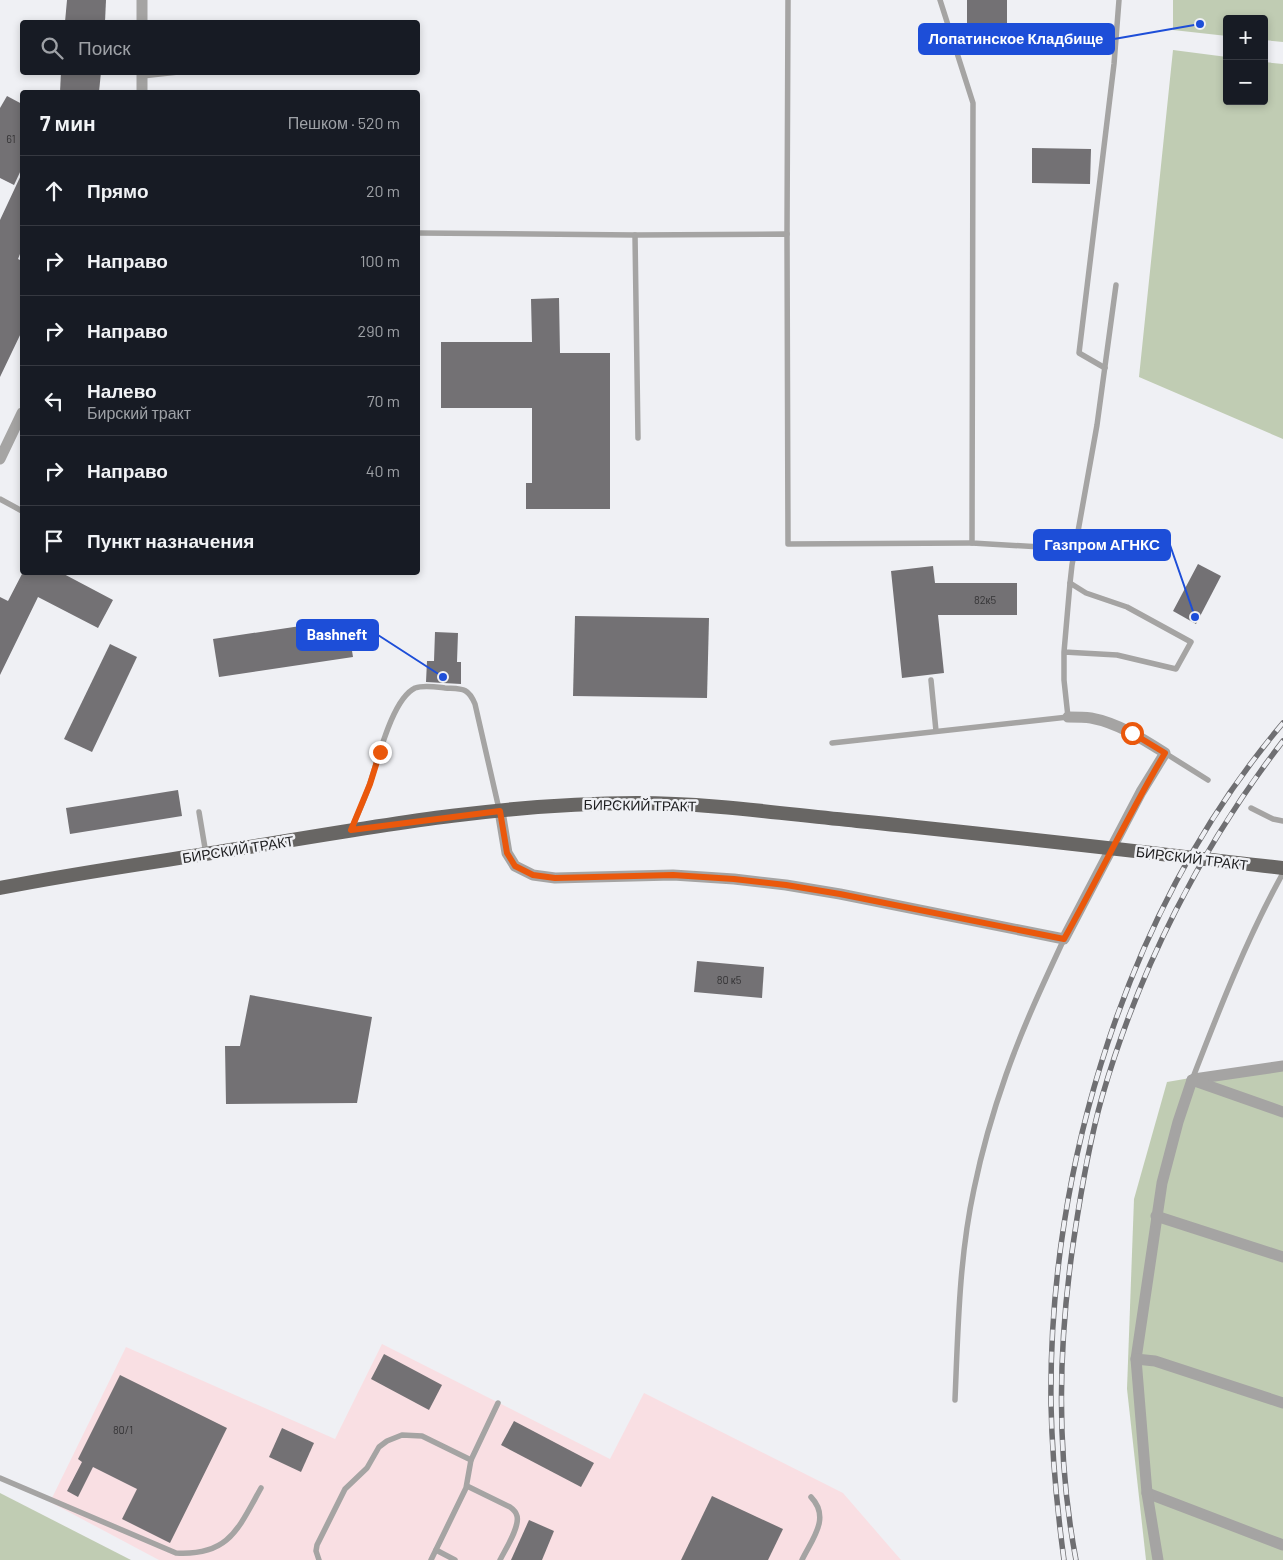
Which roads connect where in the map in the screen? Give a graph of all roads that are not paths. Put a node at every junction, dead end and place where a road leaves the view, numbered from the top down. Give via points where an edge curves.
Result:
1 (142, 0) edge
2 (788, 0) edge
3 (940, 0) edge
4 (1120, 0) edge
5 (142, 20) edge
6 (142, 75) edge
7 (142, 90) edge
8 (420, 233) edge
9 (787, 234) junction
10 (635, 235) junction
11 (1116, 285) dead end
12 (1105, 368) junction
13 (20, 417) edge
14 (638, 438) dead end
15 (0, 459) edge
16 (0, 499) edge
17 (20, 509) edge
18 (972, 543) junction
19 (1075, 549) junction
20 (1070, 583) junction
21 (1064, 652) junction
22 (931, 680) dead end
23 (1068, 717) junction
24 (936, 731) junction
25 (832, 744) dead end
26 (1165, 753) junction
27 (1208, 780) dead end
28 (1251, 808) dead end
29 (500, 811) junction
30 (199, 812) dead end
31 (1283, 821) edge
32 (351, 830) junction
33 (206, 854) junction
34 (1283, 868) edge
35 (1283, 872) edge
36 (0, 888) edge
37 (1064, 939) junction
38 (1283, 1066) edge
39 (1192, 1080) junction
40 (1283, 1112) edge
41 (1156, 1216) junction
42 (1283, 1257) edge
43 (1136, 1359) junction
44 (955, 1400) dead end
45 (498, 1403) dead end
46 (1283, 1403) edge
47 (471, 1460) junction
48 (0, 1478) edge
49 (467, 1486) junction
50 (261, 1488) dead end
51 (1147, 1492) junction
52 (812, 1498) dead end
53 (1283, 1546) edge
54 (436, 1550) junction
55 (320, 1560) edge
56 (431, 1560) edge
57 (455, 1560) edge
58 (500, 1560) edge
59 (802, 1560) edge
60 (1158, 1560) edge

1 - 5 street
2 - 9 lane
3 - 18 lane via 973,103
4 - 12 lane via 1079,353
6 - 7 street
8 - 10 lane
9 - 10 lane
9 - 18 lane via 788,544
10 - 14 lane
11 - 12 lane
12 - 19 lane
13 - 15 street
16 - 17 lane
18 - 19 lane
19 - 20 lane
20 - 21 lane
20 - 21 lane via 1086,593 1127,607 1191,642 1176,669 1117,655
21 - 23 lane
22 - 24 lane
23 - 24 lane
23 - 26 street via 1091,718 1114,725
24 - 25 lane
26 - 27 lane
26 - 37 street
28 - 31 lane
29 - 32 main road, БИРСКИЙ ТРАКТ
29 - 32 lane via 471,694 464,689 422,687 405,695 397,708
29 - 34 main road, БИРСКИЙ ТРАКТ via 582,804 693,805
29 - 37 street via 507,853 515,866 533,875 555,878 673,875 769,883
30 - 33 lane
32 - 33 main road, БИРСКИЙ ТРАКТ
33 - 36 main road, БИРСКИЙ ТРАКТ
35 - 39 lane
37 - 44 lane via 1006,1074 989,1126 963,1258
38 - 39 street
39 - 40 street
39 - 41 street via 1162,1182
41 - 42 street
41 - 43 street
43 - 46 street via 1155,1361
43 - 51 street
45 - 47 lane
47 - 49 lane
47 - 55 lane via 422,1436 402,1435 387,1441 379,1447 368,1468 345,1489 316,1546
48 - 50 lane via 176,1553 192,1554 211,1550 238,1531
49 - 54 lane
49 - 58 lane via 510,1507 518,1517
51 - 53 street
51 - 60 street
52 - 59 lane via 821,1511 821,1521
54 - 56 lane
54 - 57 lane

